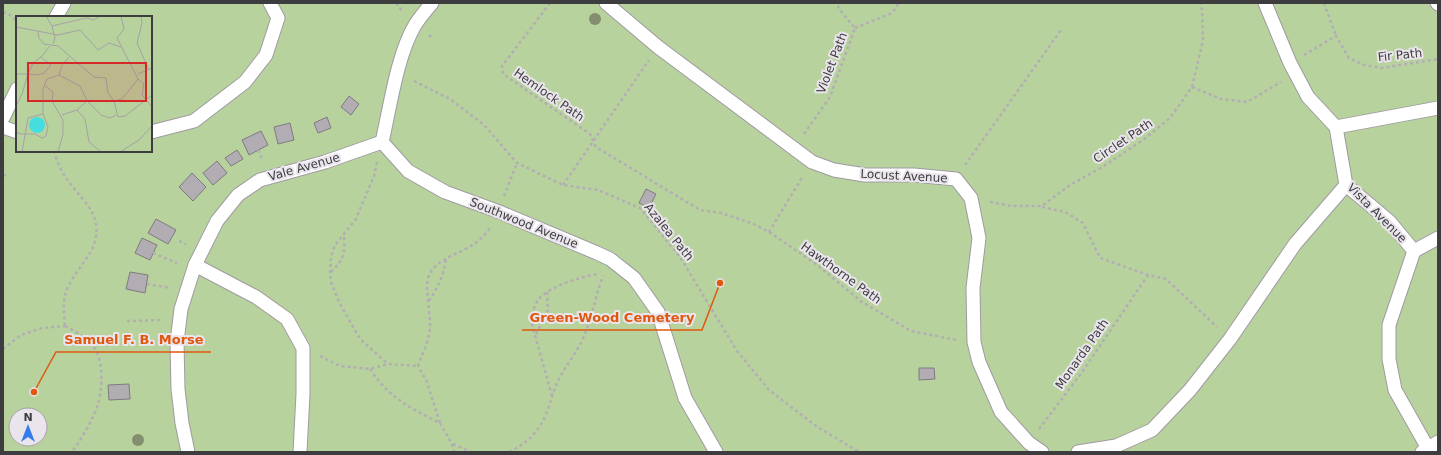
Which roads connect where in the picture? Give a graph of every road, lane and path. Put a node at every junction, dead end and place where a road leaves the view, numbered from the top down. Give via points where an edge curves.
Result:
1 (64, 3) edge
2 (270, 3) edge
3 (432, 3) edge
4 (550, 3) edge
5 (606, 3) edge
6 (837, 3) edge
7 (899, 3) edge
8 (1200, 3) edge
9 (1265, 3) edge
10 (1324, 3) edge
11 (3, 12) edge
12 (57, 16) edge
13 (16, 21) edge
14 (854, 28) junction
15 (1062, 30) dead end
16 (1336, 36) junction
17 (658, 47) junction
18 (1438, 59) edge
19 (1292, 68) junction
20 (398, 73) junction
21 (1192, 87) junction
22 (16, 91) edge
23 (1438, 108) edge
24 (3, 118) edge
25 (3, 127) edge
26 (1336, 127) junction
27 (16, 132) edge
28 (152, 132) edge
29 (593, 141) junction
30 (382, 142) junction
31 (794, 149) junction
32 (54, 152) edge
33 (812, 162) junction
34 (517, 163) junction
35 (3, 175) edge
36 (8, 176) dead end
37 (956, 179) junction
38 (563, 185) junction
39 (1346, 185) junction
40 (971, 198) junction
41 (1042, 206) junction
42 (497, 211) junction
43 (769, 232) junction
44 (344, 233) junction
45 (1438, 238) edge
46 (1414, 251) junction
47 (153, 253) dead end
48 (446, 258) junction
49 (171, 260) dead end
50 (195, 265) junction
51 (330, 272) junction
52 (1148, 275) junction
53 (147, 284) dead end
54 (164, 287) dead end
55 (547, 292) junction
56 (429, 301) junction
57 (161, 320) dead end
58 (127, 321) dead end
59 (65, 326) junction
60 (536, 335) junction
61 (1230, 339) junction
62 (974, 342) junction
63 (3, 348) edge
64 (303, 348) junction
65 (388, 364) junction
66 (418, 366) junction
67 (370, 369) junction
68 (552, 396) junction
69 (440, 423) junction
70 (1029, 443) junction
71 (452, 444) junction
72 (1430, 449) edge
73 (71, 452) edge
74 (188, 452) edge
75 (300, 452) edge
76 (454, 452) edge
77 (471, 452) edge
78 (509, 452) edge
79 (716, 452) edge
80 (859, 452) edge
81 (1042, 452) edge
82 (1078, 452) edge

1 - 12 lane
2 - 28 lane via 278,18 266,55 245,82 194,121
3 - 20 lane via 415,25 406,43
4 - 29 path, Hemlock Path via 502,66 503,74 590,134
5 - 17 lane, Locust Avenue
6 - 14 path, Violet Path
7 - 14 path via 892,13
8 - 21 path, Circlet Path via 1203,40
9 - 19 lane
10 - 16 path, Fir Path
11 - 13 path
14 - 31 path, Violet Path via 830,96
15 - 37 path
16 - 18 path, Fir Path via 1349,58 1364,65 1381,68
16 - 19 path
17 - 29 path
17 - 31 lane, Locust Avenue
19 - 21 path via 1274,87 1247,102 1221,99
19 - 26 lane via 1308,97
20 - 30 lane
20 - 34 path, Azalea Path via 462,108 484,125
21 - 41 path, Circlet Path via 1170,118 1143,140 1070,185
22 - 24 lane
23 - 26 lane
25 - 27 lane
26 - 39 lane, Vista Avenue
29 - 38 path
29 - 43 path, Hawthorne Path via 596,147 700,210 721,213
30 - 42 lane, Southwood Avenue via 408,171 445,192
30 - 44 path via 374,176 356,219
30 - 50 lane, Vale Avenue via 325,162 260,180 238,195 217,221
31 - 33 lane, Locust Avenue
32 - 59 path via 64,176 92,213 96,224 96,241 92,252 68,286 64,301
33 - 37 lane, Locust Avenue via 834,170 866,175 914,175
33 - 43 path
34 - 38 path, Azalea Path
34 - 42 path
35 - 36 path
37 - 40 lane, Locust Avenue
38 - 80 path, Azalea Path via 598,190 640,208 680,257 738,351 769,390 816,426
39 - 46 lane, Vista Avenue via 1389,221
39 - 61 lane via 1295,244
40 - 41 path via 1010,206
40 - 62 lane, Locust Avenue via 979,238 973,288
41 - 52 path via 1065,212 1083,223 1100,258
42 - 48 path via 483,238
42 - 79 lane, Southwood Avenue via 610,259 634,278 658,312 685,398
43 - 62 path, Hawthorne Path via 816,264 862,302 911,331
44 - 51 path via 335,245
44 - 51 path via 345,252 341,261
45 - 46 lane
46 - 72 lane via 1388,325 1389,359 1395,390
47 - 49 path
48 - 56 path via 439,285
48 - 56 path via 429,274 426,284
50 - 64 lane via 256,297 287,319
50 - 74 lane, Vale Avenue via 181,309 177,342 178,389
51 - 65 path via 339,302 360,339
52 - 61 path via 1166,279
52 - 70 path, Monarda Path via 1080,375
53 - 54 path
55 - 60 path via 548,310
55 - 60 path via 538,300 533,312 531,321
55 - 68 path via 589,275 604,273 586,331
56 - 66 path via 430,328
57 - 58 path
59 - 63 path via 42,328 21,335
59 - 73 path via 80,334 93,346 101,364 101,390 93,418
60 - 68 path
61 - 82 lane via 1190,390 1152,430 1116,446
62 - 70 lane, Locust Avenue via 979,362 1001,412
64 - 67 path via 340,366
64 - 75 lane
65 - 66 path
65 - 67 path
66 - 69 path via 427,382
67 - 69 path via 388,391 404,404
68 - 78 path via 538,429 519,447
69 - 71 path
70 - 81 lane, Locust Avenue
71 - 76 path
71 - 77 path

